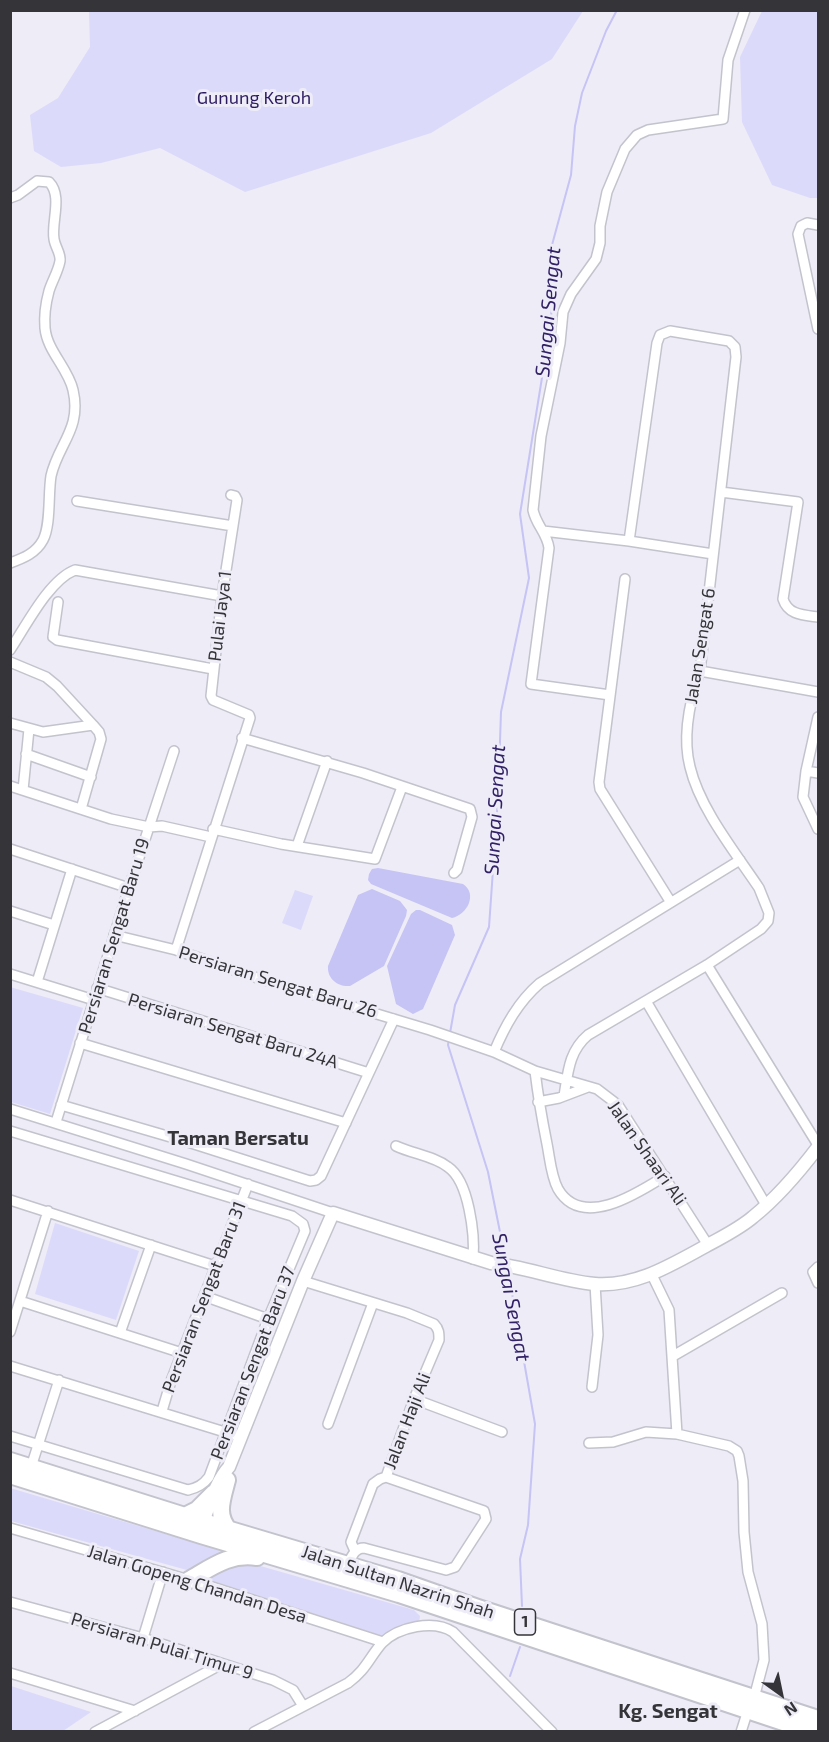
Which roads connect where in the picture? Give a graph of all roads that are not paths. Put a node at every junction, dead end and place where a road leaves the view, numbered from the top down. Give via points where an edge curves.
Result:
1 (745, 10) edge
2 (10, 198) edge
3 (819, 225) edge
4 (819, 329) edge
5 (721, 492) junction
6 (231, 495) dead end
7 (77, 501) dead end
8 (232, 526) junction
9 (543, 531) junction
10 (629, 541) junction
11 (713, 554) junction
12 (10, 562) edge
13 (625, 579) dead end
14 (222, 596) junction
15 (58, 602) dead end
16 (819, 617) edge
17 (10, 650) edge
18 (10, 662) edge
19 (213, 669) junction
20 (700, 671) junction
21 (819, 692) edge
22 (610, 695) junction
23 (819, 717) edge
24 (10, 723) edge
25 (93, 725) junction
26 (28, 729) junction
27 (242, 738) junction
28 (174, 751) dead end
29 (26, 754) junction
30 (327, 761) junction
31 (806, 771) junction
32 (819, 773) edge
33 (92, 777) junction
34 (10, 786) edge
35 (402, 787) junction
36 (23, 790) junction
37 (81, 809) junction
38 (148, 827) junction
39 (819, 829) edge
40 (212, 833) junction
41 (297, 846) junction
42 (10, 849) edge
43 (740, 860) junction
44 (72, 869) junction
45 (454, 873) dead end
46 (129, 888) junction
47 (670, 902) junction
48 (10, 911) edge
49 (54, 925) junction
50 (114, 935) junction
51 (176, 950) junction
52 (707, 965) junction
53 (10, 974) edge
54 (37, 982) junction
55 (98, 988) junction
56 (94, 1000) junction
57 (646, 1001) junction
58 (394, 1019) junction
59 (80, 1043) junction
60 (494, 1053) junction
61 (535, 1071) junction
62 (369, 1073) junction
63 (567, 1079) junction
64 (588, 1087) junction
65 (564, 1096) junction
66 (538, 1102) junction
67 (61, 1105) junction
68 (10, 1109) edge
69 (56, 1122) junction
70 (346, 1123) junction
71 (10, 1131) edge
72 (396, 1146) dead end
73 (819, 1146) edge
74 (665, 1176) junction
75 (248, 1184) junction
76 (10, 1200) edge
77 (241, 1202) junction
78 (766, 1205) junction
79 (48, 1211) junction
80 (333, 1213) junction
81 (151, 1245) junction
82 (708, 1245) junction
83 (473, 1259) junction
84 (215, 1266) junction
85 (819, 1267) edge
86 (652, 1275) junction
87 (303, 1281) junction
88 (819, 1283) edge
89 (595, 1284) junction
90 (782, 1293) dead end
91 (204, 1296) junction
92 (20, 1301) junction
93 (373, 1303) junction
94 (268, 1319) junction
95 (10, 1332) edge
96 (120, 1333) junction
97 (182, 1353) junction
98 (673, 1356) junction
99 (10, 1366) edge
100 (60, 1380) junction
101 (592, 1387) dead end
102 (414, 1399) junction
103 (162, 1411) junction
104 (328, 1424) dead end
105 (502, 1432) dead end
106 (226, 1433) junction
107 (677, 1434) junction
108 (10, 1436) edge
109 (241, 1437) junction
110 (589, 1443) dead end
111 (38, 1445) junction
112 (10, 1461) edge
113 (31, 1467) junction
114 (228, 1473) junction
115 (10, 1475) edge
116 (386, 1477) junction
117 (214, 1493) junction
118 (102, 1503) junction
119 (185, 1516) junction
120 (206, 1525) junction
121 (10, 1528) edge
122 (230, 1531) junction
123 (351, 1558) junction
124 (282, 1559) junction
125 (163, 1572) junction
126 (189, 1580) junction
127 (398, 1580) junction
128 (10, 1602) edge
129 (434, 1605) junction
130 (478, 1608) junction
131 (424, 1625) junction
132 (143, 1638) junction
133 (383, 1642) junction
134 (220, 1665) junction
135 (10, 1673) edge
136 (751, 1704) junction
137 (303, 1706) junction
138 (135, 1711) junction
139 (819, 1719) edge
140 (94, 1731) edge
141 (254, 1731) edge
142 (552, 1731) edge
143 (741, 1731) edge
144 (813, 1731) edge

1 - 9 street via 728,60 723,119 641,133 625,149 611,180 596,259 563,312 561,343 541,436 533,510
2 - 12 street via 37,181 49,182 55,191 53,231 60,263 49,291 45,330 68,374 75,413 73,428 52,474 45,536 37,550
3 - 4 street via 807,222 798,234
5 - 10 street, Jalan Sengat 6 via 735,347 729,341 670,331 660,335 657,343
5 - 11 street, Jalan Sengat 6
5 - 16 street via 798,502 783,599 789,611
6 - 8 street, Pulai Jaya 1 via 237,500
7 - 8 street
8 - 14 street, Pulai Jaya 1
9 - 10 street
9 - 22 street via 549,548 531,684
10 - 11 street
11 - 20 street, Jalan Sengat 6
13 - 22 street
14 - 17 street via 75,570 64,574
14 - 19 street, Pulai Jaya 1
15 - 19 street via 53,637 57,640
18 - 25 street via 57,686
19 - 27 street, Pulai Jaya 1 via 212,698 250,717
20 - 21 street
20 - 43 street, Jalan Sengat 6 via 689,714 689,766 701,797
22 - 47 street via 600,789
23 - 31 street
24 - 26 street
25 - 26 street via 43,732
25 - 33 street via 101,739
26 - 29 street
27 - 30 street
27 - 40 street
28 - 38 street, Persiaran Sengat Baru 19
29 - 33 street
29 - 36 street
30 - 35 street
30 - 41 street
31 - 32 street
31 - 39 street via 803,797
33 - 37 street
34 - 36 street
35 - 41 street via 375,859
35 - 45 street via 470,809 472,817
36 - 37 street
37 - 38 street
38 - 40 street
38 - 46 street, Persiaran Sengat Baru 19
40 - 41 street
40 - 51 street
42 - 44 street
43 - 47 street
43 - 52 street, Jalan Sengat 6 via 767,904 766,925
44 - 46 street
44 - 49 street
46 - 50 street, Persiaran Sengat Baru 19
47 - 60 street via 540,982 506,1025
48 - 49 street
49 - 54 street
50 - 51 street, Persiaran Sengat Baru 26
50 - 55 street, Persiaran Sengat Baru 19
51 - 58 street, Persiaran Sengat Baru 26
52 - 57 street
52 - 73 street
53 - 54 street
54 - 56 street
55 - 56 street, Persiaran Sengat Baru 19
55 - 62 street, Persiaran Sengat Baru 24A
56 - 59 street, Persiaran Sengat Baru 19
57 - 63 street via 583,1039 571,1056
57 - 78 street
58 - 60 street, Persiaran Sengat Baru 26
58 - 62 street
59 - 67 street, Persiaran Sengat Baru 19
59 - 70 street
60 - 61 street, Jalan Shaari Ali
61 - 63 street, Jalan Shaari Ali
61 - 66 street
62 - 70 street
63 - 64 street, Jalan Shaari Ali
63 - 65 street
64 - 65 street
64 - 74 street, Jalan Shaari Ali via 618,1105
65 - 66 street
66 - 74 street via 554,1180 558,1190 572,1203 597,1208 610,1205
67 - 69 street, Persiaran Sengat Baru 19
67 - 70 street via 310,1181 321,1176
68 - 69 street
69 - 75 street
71 - 77 street
72 - 83 street via 455,1172 470,1215
73 - 78 street
74 - 82 street, Jalan Shaari Ali
75 - 77 street, Persiaran Sengat Baru 31
75 - 80 street
76 - 79 street
77 - 84 street, Persiaran Sengat Baru 31
77 - 94 street, Persiaran Sengat Baru 37 via 292,1216 303,1224 305,1231
78 - 82 street
79 - 81 street
79 - 92 street
80 - 83 street
80 - 87 street
81 - 84 street
81 - 96 street
82 - 86 street
83 - 89 street
84 - 91 street, Persiaran Sengat Baru 31
85 - 88 street via 813,1272
86 - 89 street
86 - 98 street via 669,1310
87 - 93 street, Jalan Haji Ali
87 - 109 street
89 - 101 street via 598,1335
90 - 98 street
91 - 94 street
91 - 97 street, Persiaran Sengat Baru 31
92 - 95 street
92 - 96 street
93 - 102 street, Jalan Haji Ali via 434,1324 440,1332
93 - 104 street
94 - 106 street, Persiaran Sengat Baru 37
96 - 97 street
97 - 103 street, Persiaran Sengat Baru 31
98 - 107 street
99 - 100 street
100 - 103 street
100 - 111 street
102 - 105 street
102 - 116 street, Jalan Haji Ali
103 - 106 street
106 - 109 street
106 - 111 street, Persiaran Sengat Baru 37 via 209,1477 188,1490
107 - 110 street via 646,1432 614,1442
107 - 136 street via 729,1446 739,1456 748,1572 762,1624 764,1660
108 - 111 street
109 - 114 street
111 - 113 street
112 - 113 highway, Jalan Sultan Nazrin Shah / 1
113 - 119 highway, Jalan Sultan Nazrin Shah / 1
114 - 117 street via 225,1472
114 - 120 street
114 - 122 highway via 220,1516
115 - 118 highway, Jalan Sultan Nazrin Shah / 1
116 - 123 street via 373,1484 351,1542
116 - 123 street, Jalan Haji Ali via 484,1511 486,1519 450,1570 364,1548 358,1548
117 - 119 highway
117 - 120 street
118 - 120 highway
118 - 124 highway, Jalan Sultan Nazrin Shah / 1
119 - 120 highway, Jalan Sultan Nazrin Shah / 1
120 - 122 highway, Jalan Sultan Nazrin Shah / 1
120 - 124 highway via 217,1534 261,1547
121 - 125 street, Jalan Gopeng Chandan Desa
122 - 123 highway, Jalan Sultan Nazrin Shah / 1
123 - 127 highway, Jalan Sultan Nazrin Shah / 1
124 - 126 highway via 237,1556
124 - 129 highway, Jalan Sultan Nazrin Shah / 1
125 - 126 street, Jalan Gopeng Chandan Desa
125 - 132 street
126 - 133 street, Jalan Gopeng Chandan Desa
127 - 129 highway via 428,1594
127 - 130 highway, Jalan Sultan Nazrin Shah / 1
128 - 132 street, Persiaran Pulai Timur 9
129 - 130 highway
129 - 131 street
129 - 136 highway, Jalan Sultan Nazrin Shah / 1
130 - 136 highway, Jalan Sultan Nazrin Shah / 1
131 - 133 street
131 - 142 street via 453,1632
132 - 134 street, Persiaran Pulai Timur 9
133 - 137 street via 361,1673
134 - 137 street, Persiaran Pulai Timur 9 via 285,1685
134 - 138 street
135 - 138 street
136 - 139 highway, Jalan Sultan Nazrin Shah / 1
136 - 143 street
136 - 144 highway, Jalan Sultan Nazrin Shah / 1
137 - 141 street
138 - 140 street

